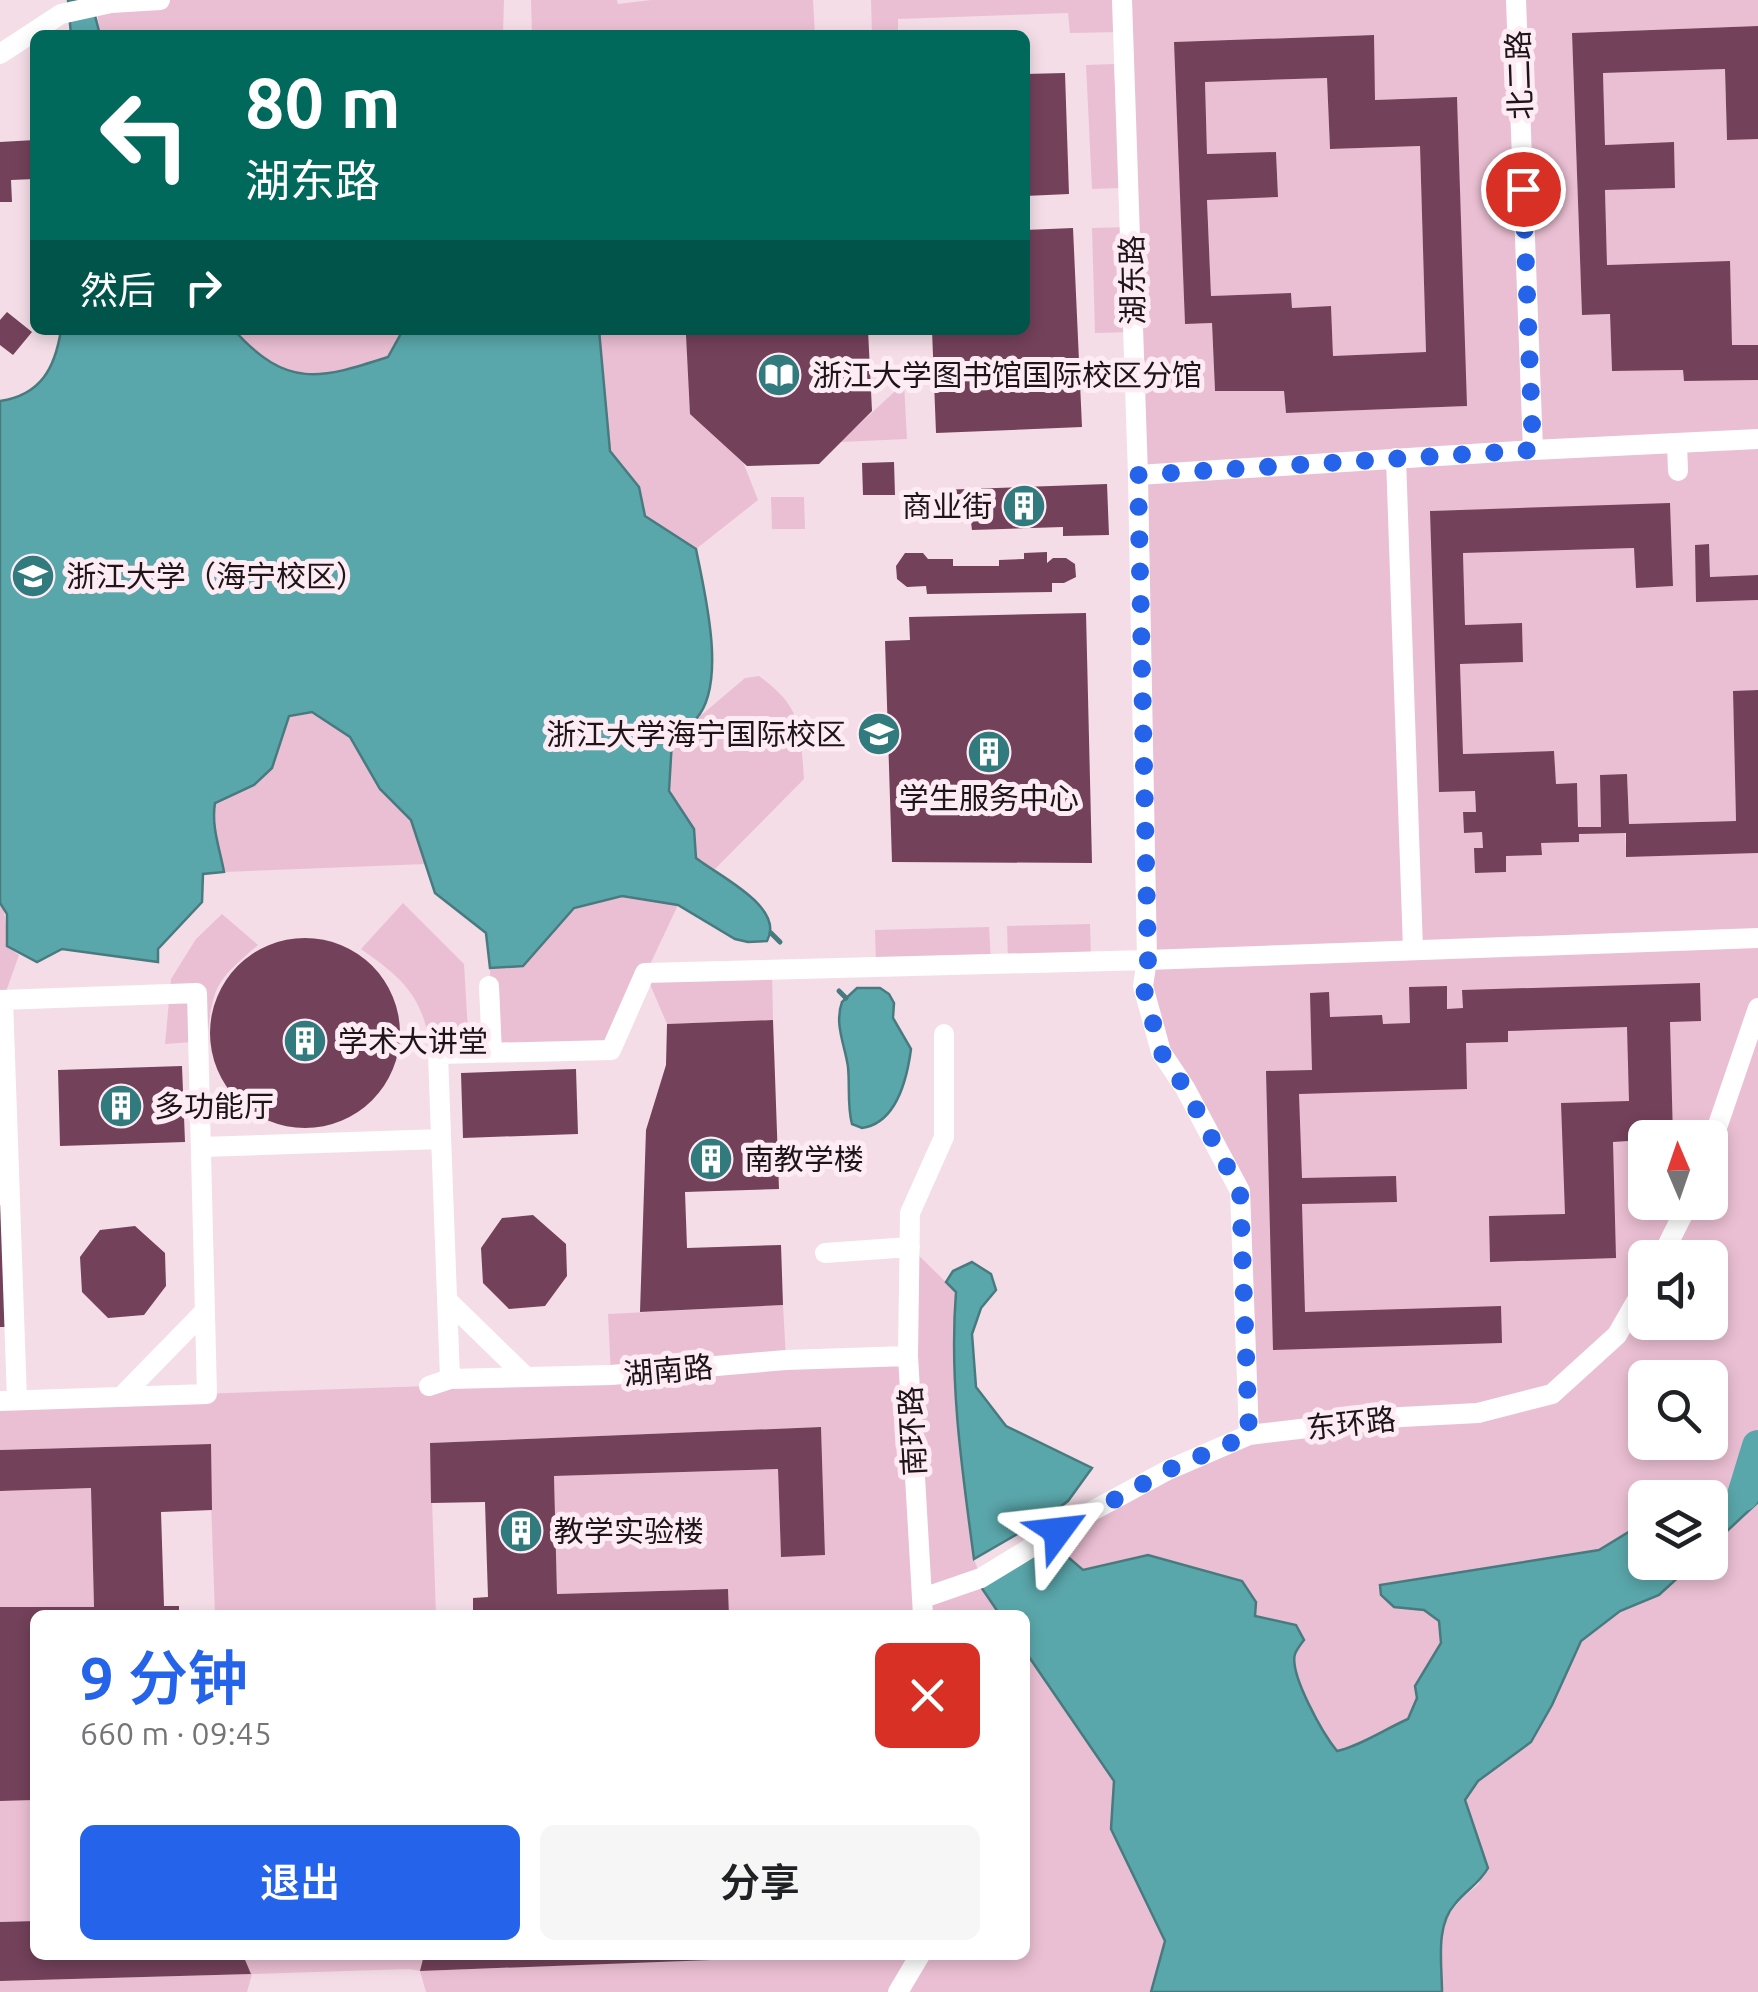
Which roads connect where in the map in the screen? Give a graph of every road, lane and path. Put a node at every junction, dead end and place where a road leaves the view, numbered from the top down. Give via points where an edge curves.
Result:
1 (160, 0) edge
2 (1122, 0) edge
3 (1516, 0) edge
4 (37, 30) edge
5 (30, 34) edge
6 (0, 54) edge
7 (1758, 440) edge
8 (1677, 443) junction
9 (1533, 450) junction
10 (1396, 458) junction
11 (1678, 471) dead end
12 (1138, 475) junction
13 (1758, 938) edge
14 (1413, 949) junction
15 (1148, 960) junction
16 (489, 986) dead end
17 (2, 1000) edge
18 (1758, 1008) edge
19 (944, 1034) dead end
20 (492, 1053) junction
21 (1720, 1120) edge
22 (441, 1139) junction
23 (202, 1146) junction
24 (910, 1247) junction
25 (825, 1253) dead end
26 (447, 1300) junction
27 (205, 1311) junction
28 (1628, 1317) edge
29 (908, 1356) junction
30 (526, 1377) junction
31 (450, 1378) junction
32 (429, 1386) dead end
33 (121, 1396) junction
34 (9, 1400) edge
35 (1249, 1435) junction
36 (923, 1607) edge
37 (917, 1960) edge
38 (898, 1992) edge

1 - 4 street via 61,14
2 - 12 street, 湖东路
3 - 9 street, 北二路
5 - 6 street
7 - 8 street
8 - 9 street
8 - 11 street
9 - 10 street
10 - 12 street
10 - 14 street
12 - 15 street, 湖东路
13 - 14 street
14 - 15 street
15 - 20 street via 645,973 611,1050
15 - 35 street, 湖东路 via 1143,986 1161,1052 1240,1191
16 - 20 street
17 - 23 street via 197,993
17 - 34 street
18 - 21 street
19 - 24 street, 南环路 via 944,1137 910,1213
20 - 22 street via 438,1054
22 - 23 street
22 - 26 street
23 - 27 street
24 - 25 street
24 - 29 street, 南环路
26 - 30 street
26 - 31 street
27 - 33 street
27 - 33 street via 207,1394
28 - 35 street, 东环路 via 1618,1335 1552,1394 1478,1413
29 - 30 street, 湖南路
29 - 36 street, 南环路
30 - 31 street, 湖南路
31 - 32 street, 湖南路
33 - 34 street
35 - 36 street, 东环路 via 1168,1470
37 - 38 street

